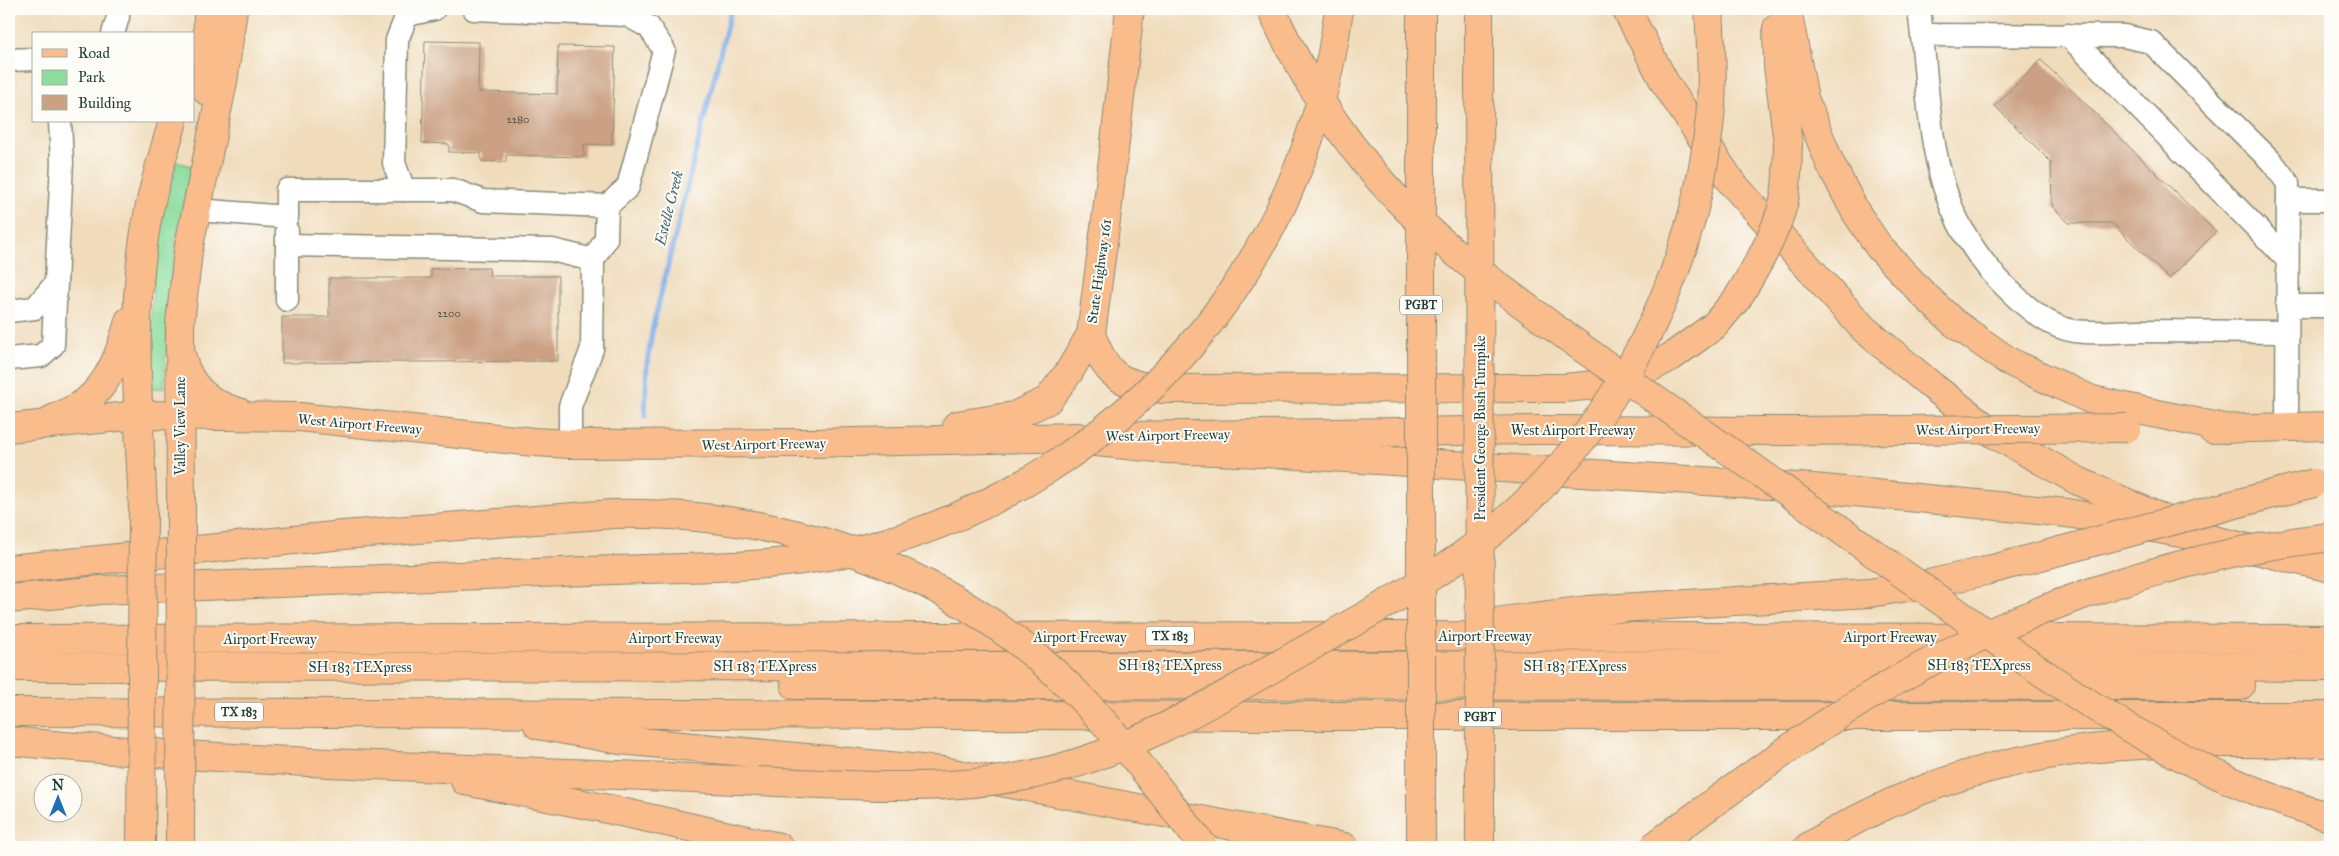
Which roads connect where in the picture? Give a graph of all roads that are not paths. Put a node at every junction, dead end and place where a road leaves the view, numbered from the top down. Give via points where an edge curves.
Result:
1 (118, 9) edge
2 (190, 9) edge
3 (208, 9) edge
4 (233, 9) edge
5 (434, 9) edge
6 (474, 9) edge
7 (1130, 9) edge
8 (1271, 9) edge
9 (1339, 9) edge
10 (1420, 9) edge
11 (1479, 9) edge
12 (1626, 9) edge
13 (1709, 9) edge
14 (1777, 9) edge
15 (1787, 9) edge
16 (1919, 9) edge
17 (114, 32) edge
18 (189, 32) edge
19 (1922, 35) junction
20 (2068, 35) junction
21 (32, 59) edge
22 (9, 60) edge
23 (60, 122) edge
24 (173, 122) edge
25 (206, 164) junction
26 (404, 190) junction
27 (2288, 200) junction
28 (2330, 200) edge
29 (607, 206) junction
30 (197, 210) junction
31 (287, 217) junction
32 (287, 246) junction
33 (2288, 259) junction
34 (593, 260) junction
35 (56, 282) junction
36 (138, 289) junction
37 (287, 300) dead end
38 (2288, 306) junction
39 (2330, 306) edge
40 (9, 311) edge
41 (2288, 332) junction
42 (1091, 334) junction
43 (180, 345) junction
44 (9, 359) edge
45 (139, 415) junction
46 (179, 415) junction
47 (265, 417) junction
48 (2330, 426) edge
49 (22, 427) edge
50 (2287, 427) junction
51 (2228, 429) junction
52 (1054, 438) junction
53 (811, 443) junction
54 (570, 444) junction
55 (2322, 481) edge
56 (2202, 537) junction
57 (2330, 537) edge
58 (2330, 568) edge
59 (9, 569) edge
60 (9, 599) edge
61 (1389, 636) junction
62 (9, 639) edge
63 (2330, 639) edge
64 (9, 667) edge
65 (2330, 667) edge
66 (9, 683) edge
67 (2330, 686) edge
68 (9, 712) edge
69 (470, 713) junction
70 (2330, 716) edge
71 (9, 741) edge
72 (2330, 743) edge
73 (390, 767) junction
74 (2330, 817) edge
75 (180, 845) edge
76 (141, 847) edge
77 (779, 847) edge
78 (1204, 847) edge
79 (1344, 847) edge
80 (1421, 847) edge
81 (1480, 847) edge
82 (1653, 847) edge
83 (1808, 847) edge

1 - 17 lane
2 - 18 main road
3 - 25 main road
4 - 25 main road, Valley View Lane via 223,82
5 - 26 lane via 407,15 396,40 394,163
6 - 29 lane via 627,15 649,27 664,50 628,188
7 - 42 main road, State Highway 161
8 - 74 main road, bridge via 1292,55 1352,147 1407,209 1464,261 2023,660 2120,724 2207,771
9 - 60 main road, bridge via 1330,64 1314,124 1298,169 1253,259 1213,317 1173,366 1126,413 1063,461 1008,495 938,526 877,546 813,559 101,590
10 - 80 main road, PGBT, bridge
11 - 81 main road, President George Bush Turnpike / PGBT, bridge
12 - 56 main road via 1665,83 1732,183 1864,329 1996,435 2078,481
13 - 73 main road, bridge via 1709,126 1700,180 1688,232 1672,279 1629,369 1573,452 1495,530 1448,565 1336,632 1227,694 1131,743 1047,770 989,782 882,786
14 - 42 main road, bridge via 1778,66 1788,143 1784,200 1775,229 1737,299 1714,326 1671,357 1640,373 1595,385 1564,388 1162,389 1136,386 1116,378 1105,365
15 - 51 main road via 1804,98 1830,163 1855,211 1879,247 1920,292 1953,322 2008,361 2092,400
16 - 19 lane
19 - 20 lane
19 - 41 lane via 1931,136 1936,163 1953,212 1972,249 2036,316 2074,331
20 - 27 lane via 2124,36 2151,42 2272,162 2288,183
20 - 33 lane
21 - 22 lane
23 - 35 lane via 62,163
24 - 36 main road via 153,188
25 - 30 main road, Valley View Lane
26 - 29 lane via 453,190 483,201
26 - 31 lane via 288,190
27 - 28 lane
27 - 33 lane
29 - 34 lane via 606,239
30 - 31 lane
30 - 43 main road, Valley View Lane via 188,251
31 - 32 lane
32 - 34 lane via 552,250
32 - 37 lane
33 - 38 lane
34 - 54 lane via 592,349 570,406
35 - 40 lane via 35,308
35 - 44 lane via 53,346 41,356
36 - 45 main road
36 - 49 main road via 122,349 98,389 84,403 54,419
38 - 39 lane
38 - 41 lane
41 - 50 lane
42 - 53 main road, State Highway 161 via 1059,388 1048,400 1031,410 993,420
43 - 46 main road, Valley View Lane
43 - 47 main road via 187,374 204,396 231,410
45 - 46 main road, West Airport Freeway
45 - 49 main road, West Airport Freeway
45 - 76 main road, bridge via 143,509
46 - 47 main road, West Airport Freeway
46 - 75 main road, Valley View Lane, bridge
47 - 54 main road, West Airport Freeway via 330,419
48 - 50 main road, West Airport Freeway
50 - 51 main road, West Airport Freeway
51 - 52 main road, West Airport Freeway, bridge via 1538,430
52 - 53 main road, West Airport Freeway
52 - 56 main road via 1168,449 1822,489 2067,513
53 - 54 main road, West Airport Freeway
55 - 61 main road, bridge via 1928,584 1869,593 1587,610
56 - 58 main road
57 - 82 main road, bridge via 2159,569 2032,613 1921,666 1814,731
59 - 78 main road, bridge via 343,535 613,514 707,517 760,525 813,538 874,559 928,584 1016,639 1055,672 1100,718
61 - 62 main road, Airport Freeway / TX 183
61 - 63 main road, Airport Freeway / TX 183
64 - 65 main road, SH 183 TEXpress
66 - 67 main road, SH 183 TEXpress
68 - 69 main road, TX 183
69 - 70 main road, TX 183
69 - 79 main road via 620,740 942,771
71 - 73 main road
72 - 83 main road via 2111,746 2048,754 1985,768 1930,786 1875,809
73 - 77 main road via 604,808

